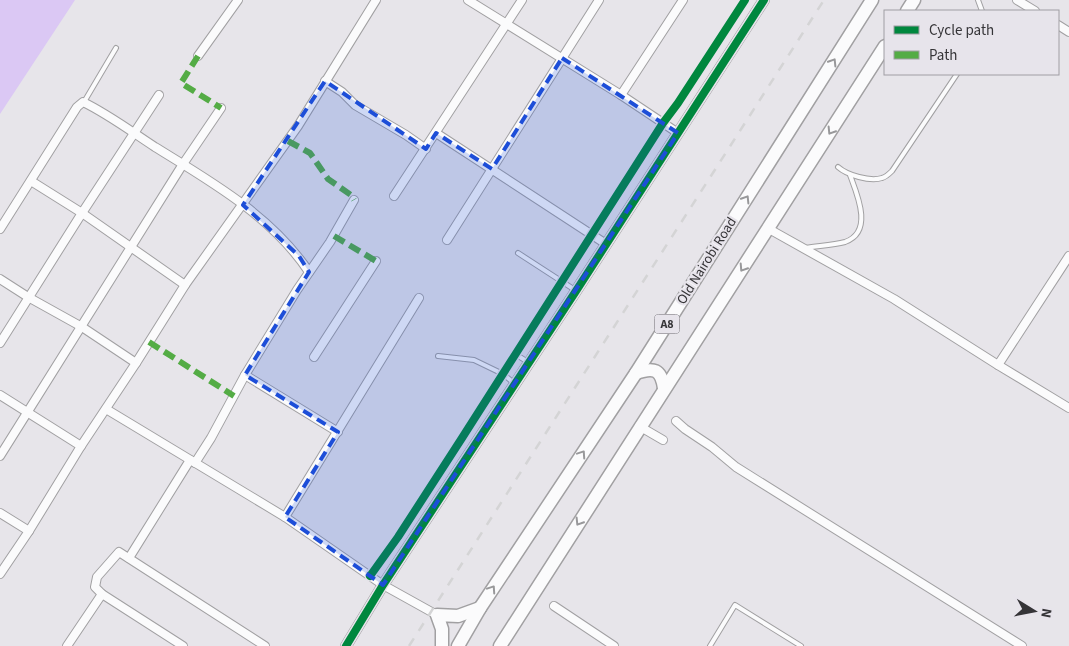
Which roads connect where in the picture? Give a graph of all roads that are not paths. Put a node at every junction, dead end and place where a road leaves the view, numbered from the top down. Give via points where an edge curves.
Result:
1 (238, 0) edge
2 (376, 0) edge
3 (468, 0) edge
4 (522, 0) edge
5 (599, 0) edge
6 (683, 0) edge
7 (764, 0) edge
8 (872, 0) edge
9 (1017, 0) edge
10 (1033, 10) edge
11 (506, 24) junction
12 (116, 48) dead end
13 (884, 48) edge
14 (198, 56) dead end
15 (562, 58) junction
16 (956, 75) edge
17 (326, 81) junction
18 (159, 95) dead end
19 (620, 95) junction
20 (83, 102) junction
21 (221, 108) dead end
22 (134, 133) junction
23 (436, 133) junction
24 (678, 133) junction
25 (426, 149) junction
26 (183, 164) junction
27 (838, 166) dead end
28 (492, 169) junction
29 (850, 175) junction
30 (31, 180) junction
31 (394, 196) dead end
32 (354, 200) dead end
33 (243, 205) junction
34 (82, 213) junction
35 (0, 229) edge
36 (769, 229) junction
37 (447, 240) dead end
38 (604, 242) junction
39 (131, 248) junction
40 (804, 248) junction
41 (518, 253) dead end
42 (1069, 256) edge
43 (376, 261) dead end
44 (309, 272) junction
45 (0, 279) edge
46 (185, 285) junction
47 (574, 289) junction
48 (28, 297) junction
49 (419, 298) dead end
50 (82, 327) junction
51 (0, 343) edge
52 (516, 354) dead end
53 (438, 356) dead end
54 (314, 357) dead end
55 (527, 361) junction
56 (136, 363) junction
57 (998, 366) junction
58 (636, 373) junction
59 (245, 375) junction
60 (513, 382) junction
61 (664, 388) junction
62 (0, 395) edge
63 (1069, 408) edge
64 (106, 409) junction
65 (28, 412) junction
66 (676, 420) dead end
67 (639, 426) junction
68 (338, 432) junction
69 (663, 440) dead end
70 (81, 446) junction
71 (0, 456) edge
72 (193, 462) junction
73 (0, 513) edge
74 (284, 517) junction
75 (29, 531) junction
76 (129, 558) junction
77 (0, 574) edge
78 (383, 585) junction
79 (102, 594) junction
80 (554, 606) dead end
81 (480, 608) junction
82 (438, 615) junction
83 (67, 646) edge
84 (183, 646) edge
85 (265, 646) edge
86 (346, 646) edge
87 (442, 646) edge
88 (458, 646) edge
89 (500, 646) edge
90 (614, 646) edge
91 (710, 646) edge
92 (801, 646) edge
93 (1022, 646) edge

1 - 14 street
2 - 17 street
3 - 11 street
4 - 11 street
5 - 15 street
6 - 19 street
7 - 24 street
58 -> 8 highway, Old Nairobi Road / A8
9 - 10 street
11 - 15 street
11 - 23 street
12 - 20 lane
13 -> 36 highway, A8
15 - 19 street
15 - 28 street
16 - 29 lane via 892,171 876,180
17 - 25 street via 355,105
17 - 33 street
18 - 22 street
19 - 24 street
20 - 22 street
20 - 30 street via 76,107
21 - 26 street
22 - 26 street
22 - 34 street
23 - 25 street
23 - 28 street
24 - 38 street
25 - 31 street
26 - 33 street
26 - 39 street
27 - 29 lane
28 - 37 street
28 - 38 street
29 - 40 lane via 861,206 860,227 855,235 847,241
30 - 34 street
30 - 35 street
32 - 44 street
33 - 44 street via 299,256
33 - 46 street
34 - 39 street
34 - 48 street
36 - 40 street
36 -> 61 highway, A8
38 - 47 street
39 - 46 street
39 - 50 street
40 - 57 street via 894,299
41 - 47 lane
42 - 57 street
43 - 54 street
44 - 59 street
45 - 48 street
46 - 56 street
47 - 55 street
48 - 50 street
48 - 51 street
49 - 68 street
50 - 56 street
50 - 65 street
52 - 55 lane
53 - 60 lane via 474,360
55 - 60 street
56 - 64 street
57 - 63 street
58 - 61 highway via 651,369 658,372
81 -> 58 highway, Old Nairobi Road / A8
59 - 68 street
59 - 72 street via 211,438
60 - 78 street
61 - 67 highway, A8
62 - 65 street
64 - 70 street
64 - 72 street
65 - 70 street
65 - 71 street
66 - 93 street via 736,466
67 - 69 street
67 -> 89 highway, A8
68 - 74 street
70 - 75 street
72 - 74 street
72 - 76 street
73 - 75 street
74 - 78 street
75 - 77 street
76 - 79 street via 120,552 97,577 95,587
76 - 85 street
78 - 82 street
78 - 86 street
79 - 83 street
79 - 84 street
80 - 90 street
81 - 82 highway via 458,616
81 - 88 highway, Old Nairobi Road / A8
82 - 87 highway
91 - 92 lane via 735,605

